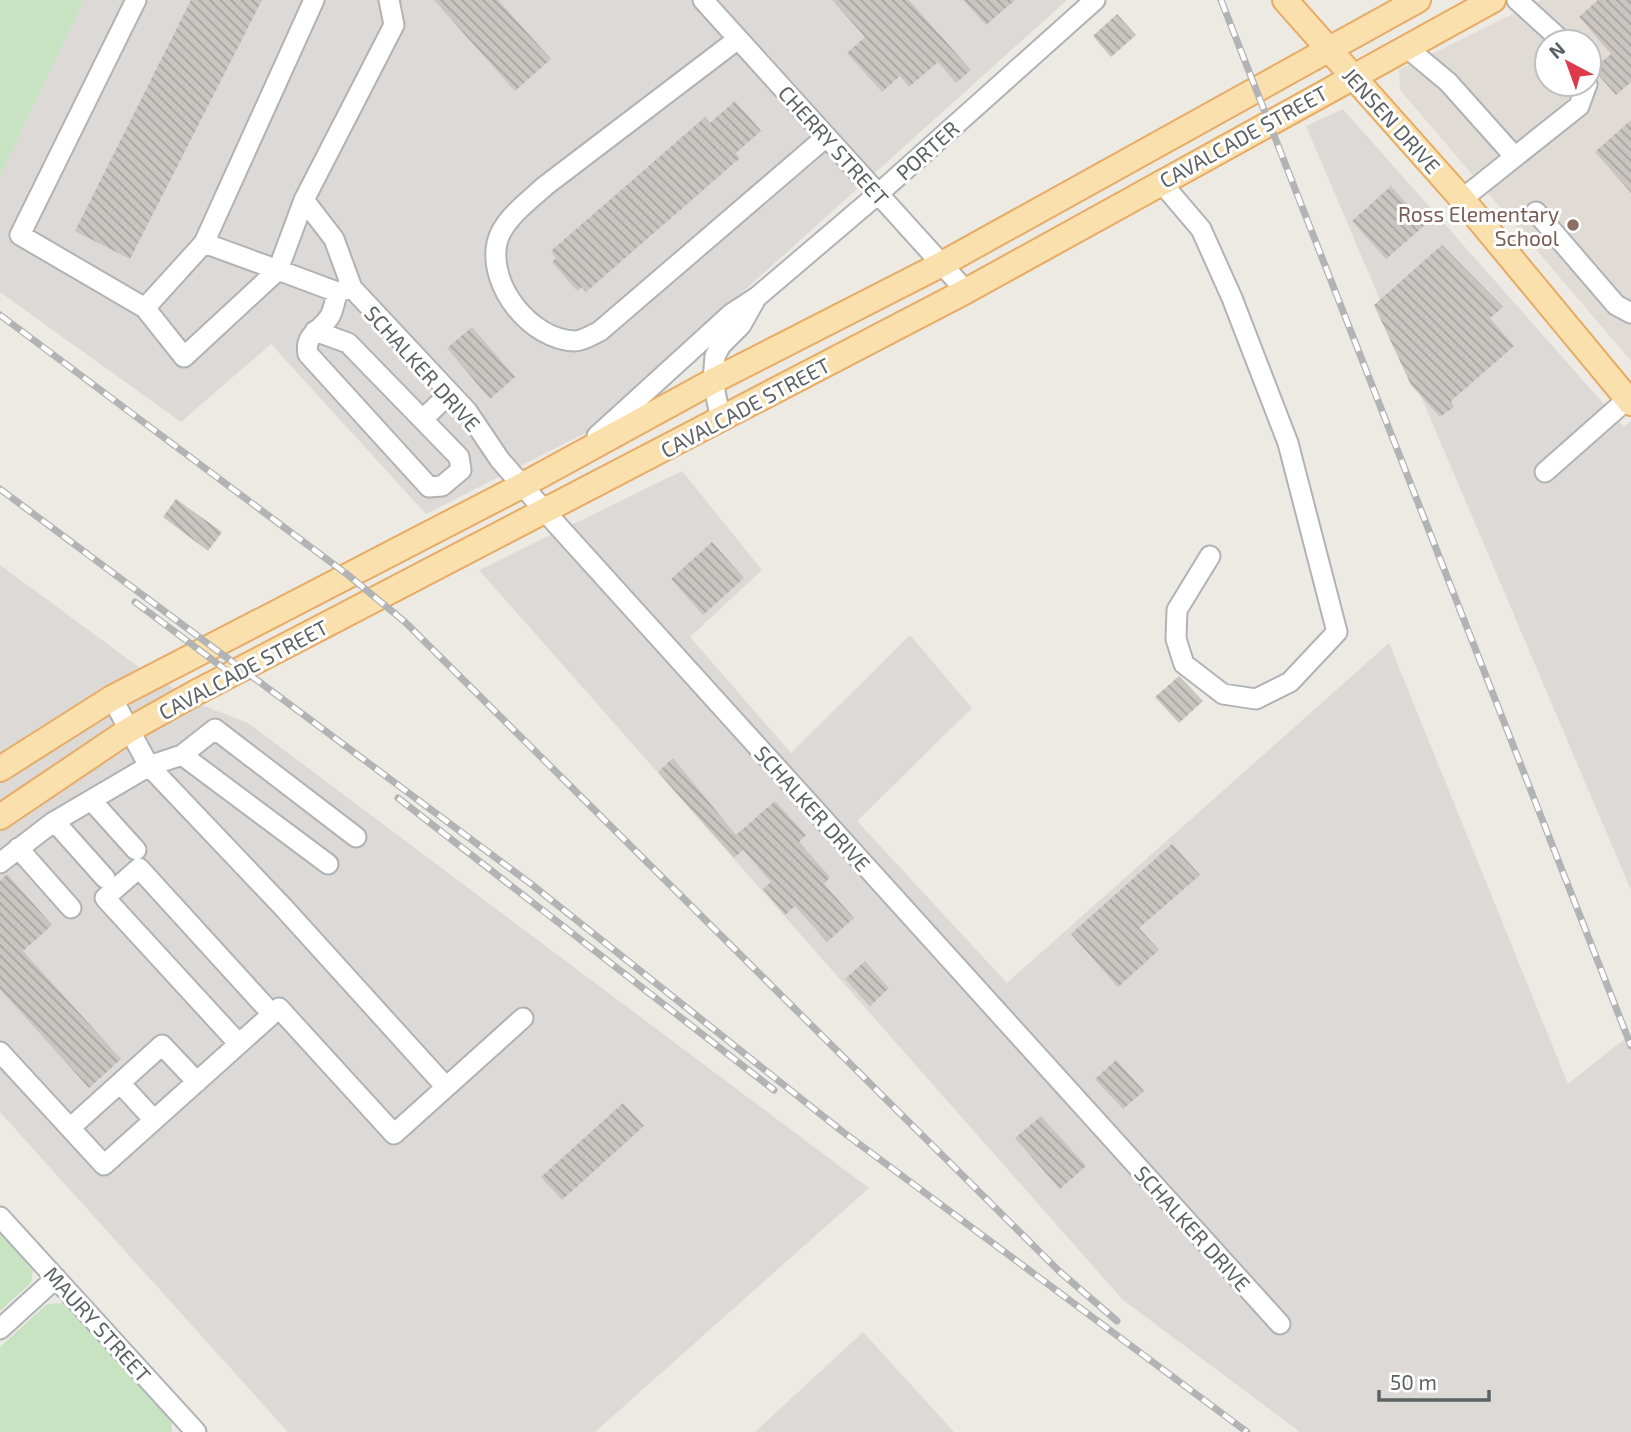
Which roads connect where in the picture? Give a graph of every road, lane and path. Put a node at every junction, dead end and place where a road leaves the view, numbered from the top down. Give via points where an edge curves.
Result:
1 (136, 0) edge
2 (314, 0) edge
3 (389, 0) edge
4 (703, 0) edge
5 (1095, 0) edge
6 (1285, 0) edge
7 (1418, 0) edge
8 (1493, 0) edge
9 (1517, 0) edge
10 (1548, 28) edge
11 (738, 38) junction
12 (1406, 47) junction
13 (1328, 48) junction
14 (1353, 76) junction
15 (1581, 98) edge
16 (826, 137) junction
17 (1515, 157) junction
18 (1160, 181) junction
19 (878, 194) junction
20 (1462, 199) junction
21 (304, 200) junction
22 (1536, 212) dead end
23 (204, 243) junction
24 (942, 264) junction
25 (278, 270) junction
26 (344, 290) junction
27 (966, 291) junction
28 (757, 297) junction
29 (145, 309) junction
30 (1631, 313) edge
31 (315, 331) junction
32 (713, 381) junction
33 (450, 393) junction
34 (1630, 400) edge
35 (422, 418) junction
36 (720, 421) junction
37 (573, 457) junction
38 (1545, 472) dead end
39 (523, 485) junction
40 (546, 511) junction
41 (1210, 556) dead end
42 (300, 600) junction
43 (315, 631) junction
44 (112, 698) junction
45 (129, 730) junction
46 (183, 755) junction
47 (149, 766) junction
48 (0, 769) edge
49 (91, 800) junction
50 (0, 817) edge
51 (55, 822) junction
52 (356, 837) dead end
53 (18, 848) junction
54 (136, 850) dead end
55 (0, 863) edge
56 (328, 864) dead end
57 (105, 878) dead end
58 (71, 908) dead end
59 (272, 1014) junction
60 (523, 1018) dead end
61 (239, 1044) junction
62 (0, 1052) edge
63 (197, 1082) junction
64 (120, 1083) junction
65 (446, 1087) junction
66 (154, 1120) junction
67 (70, 1128) junction
68 (0, 1217) edge
69 (56, 1279) junction
70 (1280, 1324) dead end
71 (0, 1329) edge
72 (196, 1432) edge

1 - 29 street via 20,235
2 - 23 street
3 - 21 street via 394,25
4 - 11 street, CHERRY STREET
5 - 19 street, PORTER
6 - 13 main road, JENSEN DRIVE
7 - 13 main road, CAVALCADE STREET
8 - 12 main road, CAVALCADE STREET
9 - 10 street
11 - 16 street, CHERRY STREET
11 - 16 street via 516,213 497,240 495,264 504,289 521,313 537,329 558,339 578,342 600,331
12 - 14 main road, CAVALCADE STREET
12 - 17 street via 1448,82
13 - 14 main road, JENSEN DRIVE
13 - 24 main road, CAVALCADE STREET
14 - 18 main road, CAVALCADE STREET
14 - 20 main road, JENSEN DRIVE
15 - 17 street via 1578,106
16 - 19 street, CHERRY STREET
17 - 20 street
18 - 27 main road, CAVALCADE STREET
18 - 41 street via 1201,229 1232,298 1288,443 1337,632 1290,682 1256,699 1223,694 1184,664 1176,639 1177,610
19 - 24 street, CHERRY STREET
19 - 28 street, PORTER
20 - 34 main road, JENSEN DRIVE
21 - 25 street
21 - 26 street via 334,239
22 - 30 street via 1615,305
23 - 25 street
23 - 29 street
24 - 27 street, CHERRY STREET
24 - 32 main road, CAVALCADE STREET
25 - 26 street
25 - 29 street via 184,357
26 - 31 street via 330,317
26 - 33 street, SCHALKER DRIVE
27 - 36 main road, CAVALCADE STREET
28 - 32 street, PORTER via 741,326 720,345
28 - 37 street, PORTER via 731,314
31 - 35 street via 348,343
31 - 35 street via 306,344 307,354 429,487 436,489 461,470 462,463
32 - 36 street, PORTER
32 - 37 main road, CAVALCADE STREET
33 - 35 street
33 - 39 street, SCHALKER DRIVE
34 - 38 street
36 - 40 main road, CAVALCADE STREET
37 - 39 main road, CAVALCADE STREET
39 - 40 street, SCHALKER DRIVE
39 - 42 main road, CAVALCADE STREET
40 - 43 main road, CAVALCADE STREET
40 - 70 street, SCHALKER DRIVE
42 - 43 main road
42 - 44 main road, CAVALCADE STREET
43 - 45 main road, CAVALCADE STREET
44 - 45 street
44 - 48 main road, CAVALCADE STREET
45 - 47 street
45 - 50 main road, CAVALCADE STREET
46 - 47 street
46 - 52 street via 215,729
46 - 56 street
47 - 49 street
47 - 65 street
49 - 51 street
49 - 54 street
51 - 53 street
51 - 57 street
53 - 55 street
53 - 58 street
59 - 61 street
59 - 61 street via 139,868 105,898
59 - 65 street via 279,1009 394,1134
60 - 65 street
61 - 63 street
62 - 67 street
63 - 64 street via 162,1045
63 - 66 street
64 - 66 street
64 - 67 street
66 - 67 street via 104,1165
68 - 69 street, MAURY STREET
69 - 71 street
69 - 72 street, MAURY STREET

